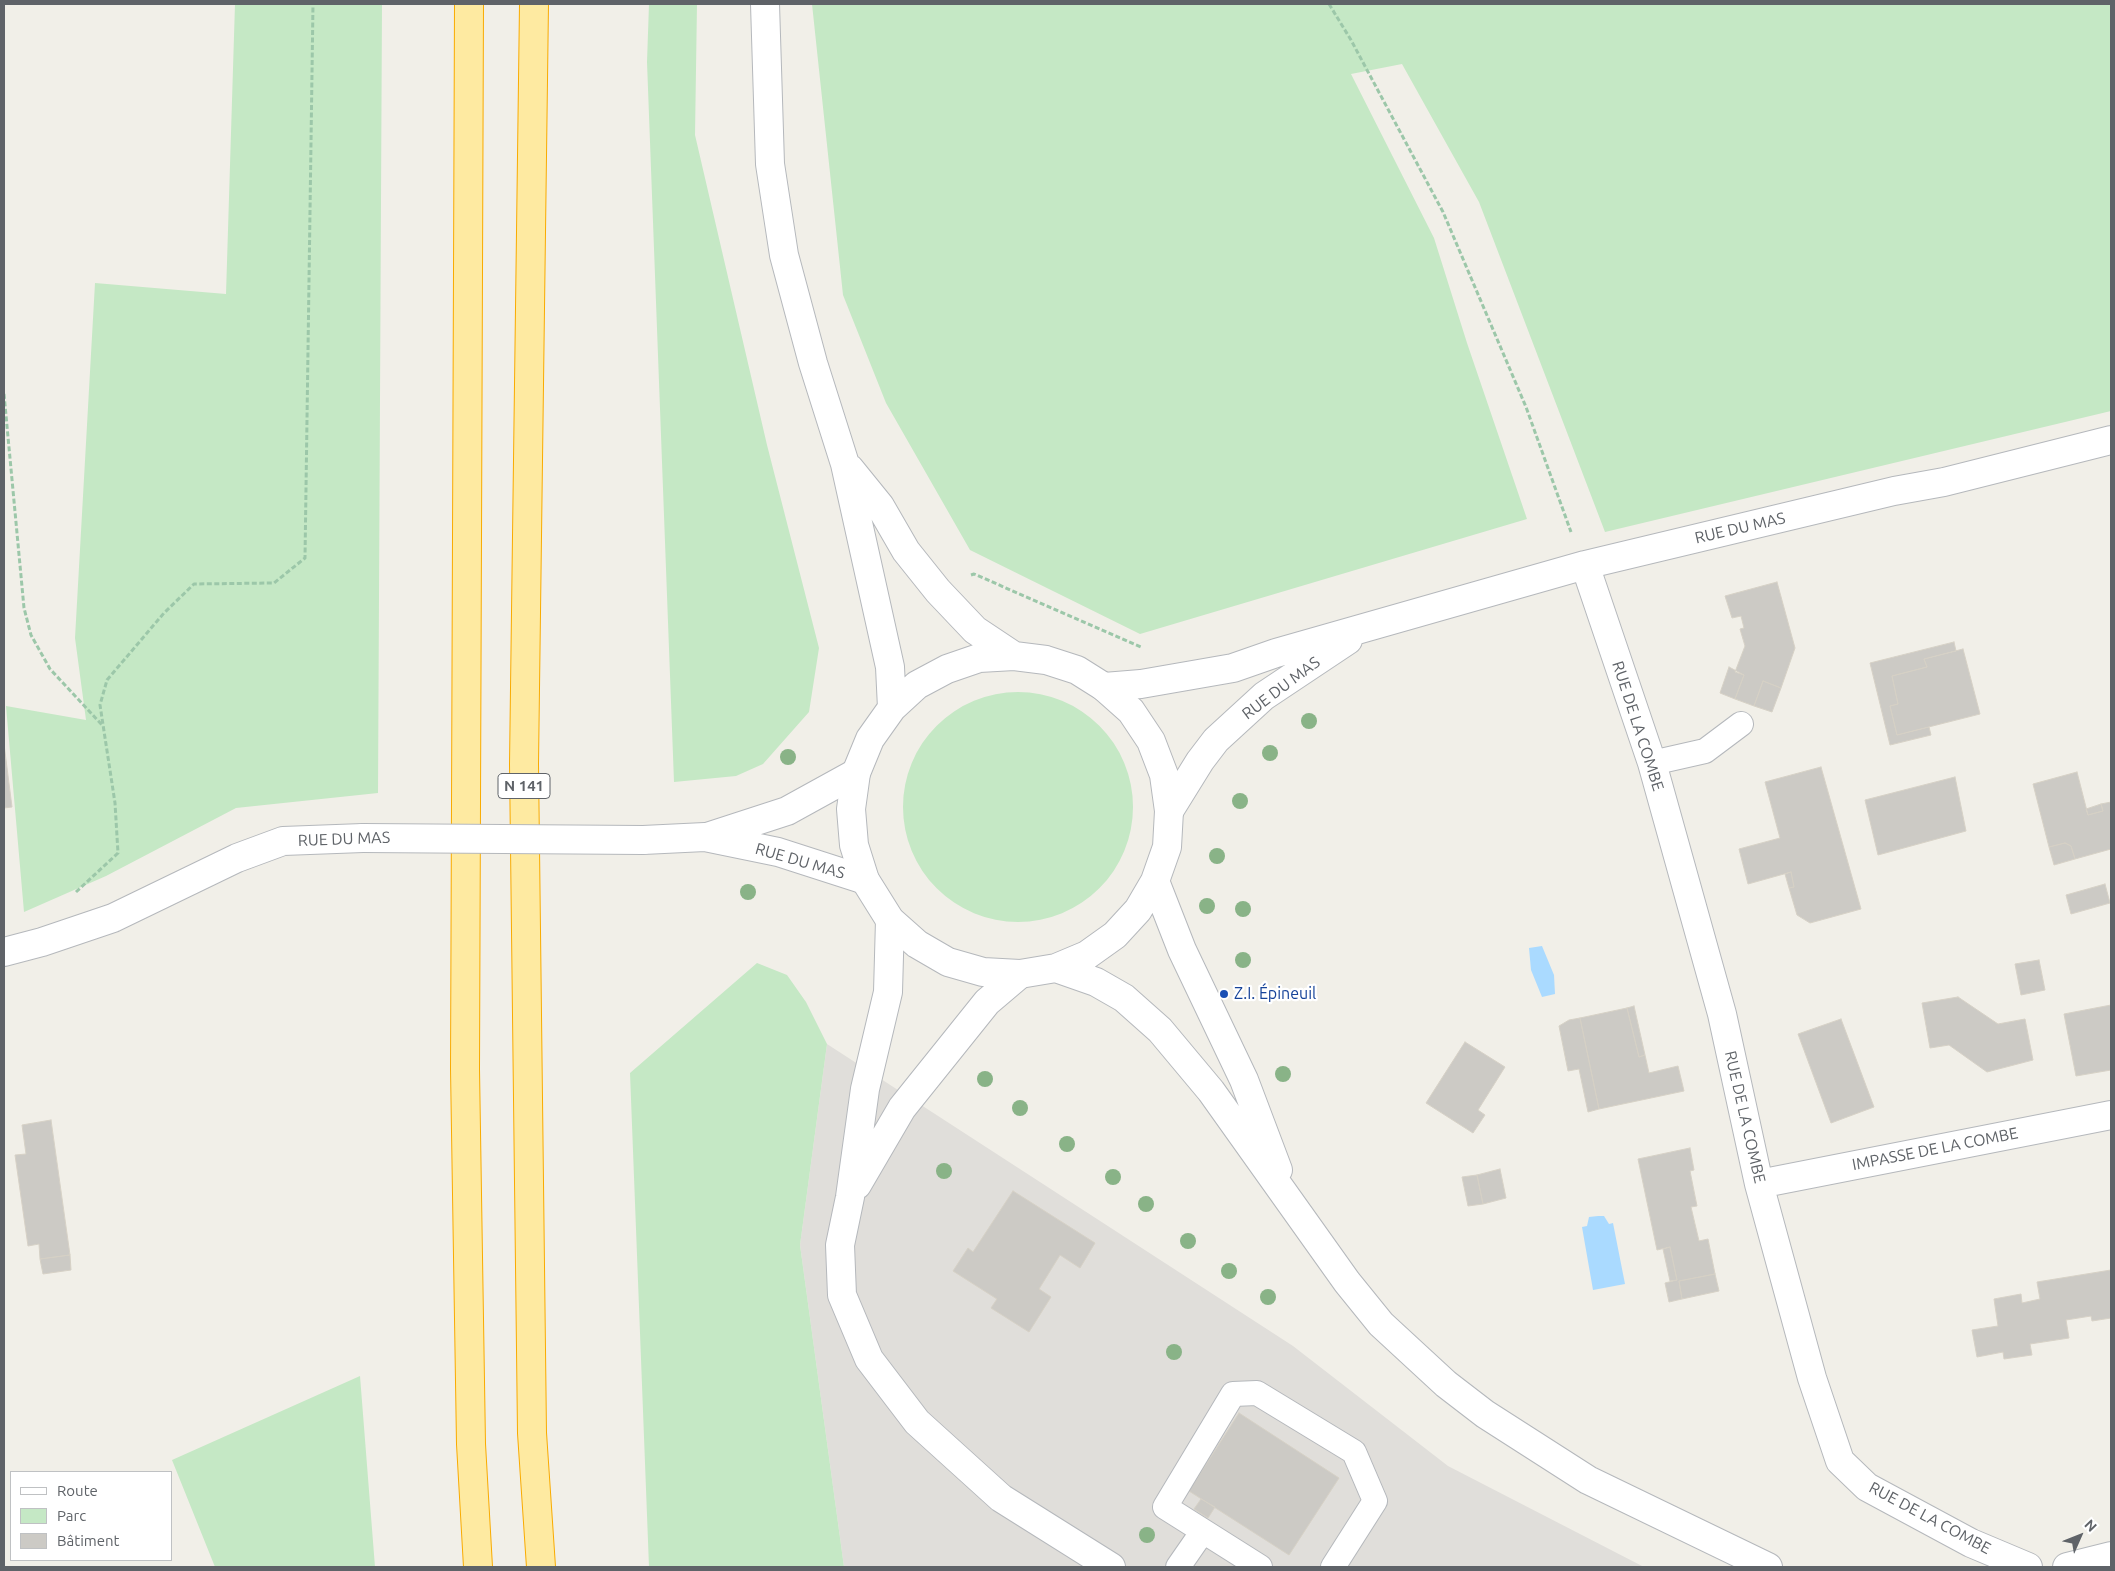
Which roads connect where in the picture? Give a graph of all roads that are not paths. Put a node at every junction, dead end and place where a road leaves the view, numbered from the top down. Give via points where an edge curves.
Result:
1 (469, 4) edge
2 (534, 4) edge
3 (765, 4) edge
4 (2111, 440) edge
5 (845, 464) junction
6 (1584, 565) junction
7 (1370, 625) junction
8 (1014, 656) junction
9 (1104, 687) junction
10 (892, 708) junction
11 (1741, 724) dead end
12 (1652, 763) junction
13 (856, 773) junction
14 (1169, 811) junction
15 (705, 837) junction
16 (865, 880) junction
17 (1155, 881) junction
18 (890, 920) junction
19 (4, 952) edge
20 (1056, 968) junction
21 (1020, 974) junction
22 (2111, 1115) edge
23 (1759, 1184) junction
24 (850, 1197) junction
25 (1288, 1197) junction
26 (1203, 1531) junction
27 (2111, 1556) edge
28 (478, 1567) edge
29 (541, 1567) edge
30 (1111, 1567) edge
31 (1178, 1567) edge
32 (1260, 1567) edge
33 (1333, 1567) edge
34 (1768, 1567) edge
35 (2028, 1567) edge
36 (2067, 1567) edge

1 - 28 highway via 465,1069 471,1444
2 - 29 highway, N 141 via 524,764 532,1433
3 - 5 street via 770,164 784,255
4 - 6 street, RUE DU MAS
5 - 8 street via 880,506 906,550 938,591 975,630
5 - 10 street via 890,667
6 - 7 street, RUE DU MAS
6 - 12 street, RUE DE LA COMBE
7 - 9 street, RUE DU MAS via 1233,668
7 - 14 street, RUE DU MAS via 1264,696 1216,740
8 - 9 street via 1046,660 1077,670
8 - 10 street via 980,658 947,669 917,685
9 - 14 street via 1131,711 1151,741 1164,775
10 - 13 street via 870,739
11 - 12 lane via 1705,751
12 - 23 street, RUE DE LA COMBE via 1722,1014
13 - 15 street, RUE DU MAS via 787,811
13 - 16 street via 851,809 854,845
14 - 17 street via 1167,846
15 - 16 street, RUE DU MAS via 778,852
15 - 19 street, RUE DU MAS, bridge via 282,841 236,858 113,918
16 - 18 street
17 - 20 street via 1138,910 1115,935 1087,955
17 - 25 street via 1182,950 1244,1080
18 - 21 street via 917,944 948,962 983,972
18 - 24 street via 888,992 864,1089
20 - 21 street
20 - 25 street via 1096,982 1117,994 1160,1030 1210,1091
21 - 24 street via 987,1002 902,1108
22 - 23 street, IMPASSE DE LA COMBE
23 - 35 street, RUE DE LA COMBE via 1812,1378 1840,1462 1867,1487 1972,1543
24 - 30 street via 840,1245 842,1295 869,1359 916,1422 1002,1498
25 - 34 street via 1315,1239 1381,1324 1484,1414 1588,1480
26 - 31 lane
26 - 32 lane
26 - 33 lane via 1165,1507 1233,1394 1257,1393 1354,1452 1375,1501
27 - 36 street

